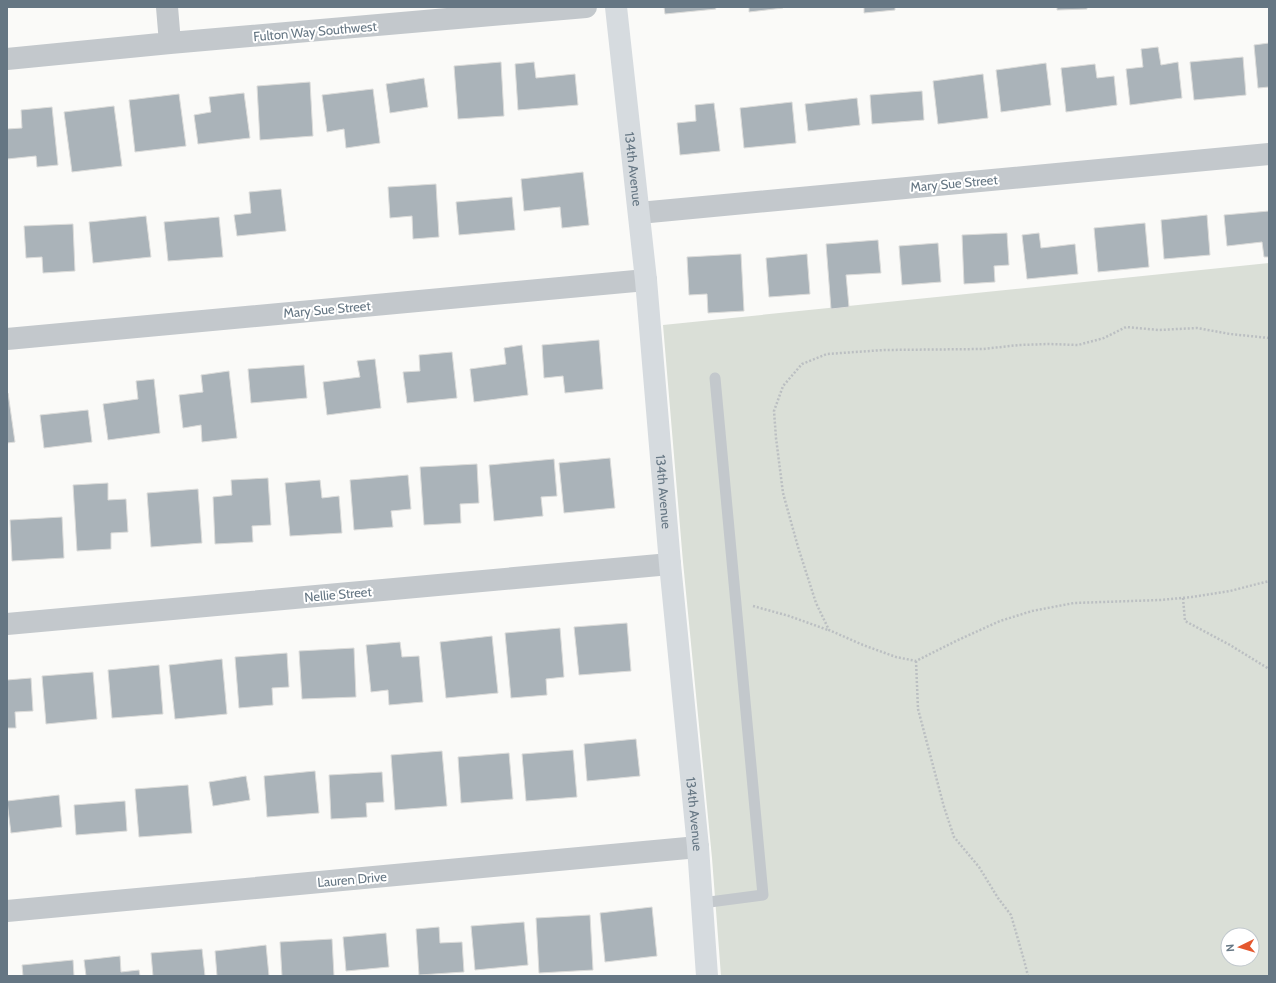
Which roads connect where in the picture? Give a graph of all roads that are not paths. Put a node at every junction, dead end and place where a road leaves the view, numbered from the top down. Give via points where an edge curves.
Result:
1 (167, 7) edge
2 (586, 7) edge
3 (616, 7) edge
4 (458, 13) edge
5 (170, 43) junction
6 (7, 59) edge
7 (1269, 154) edge
8 (639, 213) junction
9 (646, 280) junction
10 (7, 339) edge
11 (715, 378) dead end
12 (670, 564) junction
13 (7, 624) edge
14 (698, 847) junction
15 (702, 903) junction
16 (7, 911) edge
17 (707, 976) edge

1 - 5 street
2 - 4 street, Fulton Way Southwest
3 - 8 street, 134th Avenue
4 - 5 street, Fulton Way Southwest
5 - 6 street, Fulton Way Southwest
7 - 8 street, Mary Sue Street
8 - 9 street, 134th Avenue
9 - 10 street, Mary Sue Street
9 - 12 street, 134th Avenue
11 - 15 lane via 763,896
12 - 13 street, Nellie Street
12 - 14 street, 134th Avenue
14 - 15 street, 134th Avenue
14 - 16 street, Lauren Drive
15 - 17 street, 134th Avenue

